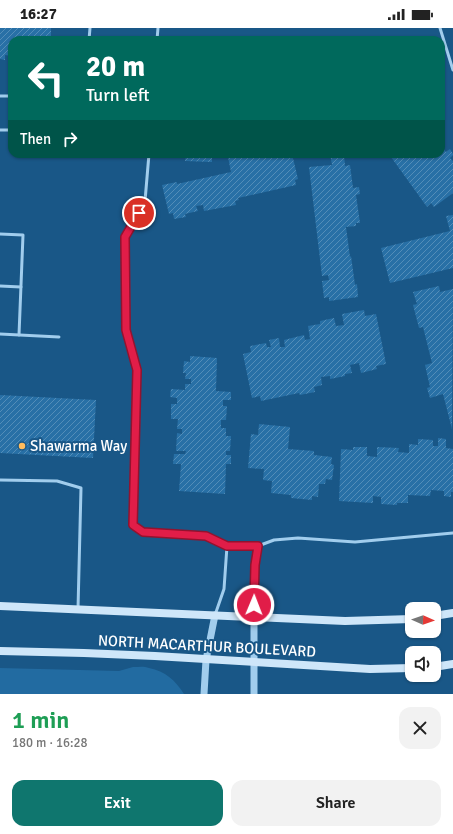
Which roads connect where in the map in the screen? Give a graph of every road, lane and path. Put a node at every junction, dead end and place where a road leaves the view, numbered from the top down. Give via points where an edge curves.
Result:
1 (445, 44) edge
2 (453, 70) edge
3 (149, 158) edge
4 (0, 234) edge
5 (0, 286) edge
6 (21, 287) junction
7 (0, 334) edge
8 (19, 335) junction
9 (59, 337) dead end
10 (0, 480) edge
11 (453, 533) edge
12 (227, 546) junction
13 (258, 546) junction
14 (0, 606) edge
15 (78, 609) junction
16 (453, 613) edge
17 (215, 615) junction
18 (441, 615) edge
19 (254, 617) junction
20 (405, 619) edge
21 (0, 651) edge
22 (206, 660) junction
23 (254, 662) junction
24 (453, 664) edge
25 (441, 666) edge
26 (405, 668) edge
27 (204, 694) edge
28 (254, 694) edge

1 - 2 lane
3 - 12 lane via 145,201 125,237 126,330 137,370 133,525 143,532 206,536
4 - 6 lane via 23,235
5 - 6 lane
6 - 8 lane
7 - 8 lane
8 - 9 lane
10 - 15 lane via 57,481 81,488
11 - 13 lane via 355,542 298,538 274,540
12 - 13 lane
12 - 17 lane via 224,589
13 - 19 lane
14 - 15 main road, NORTH MACARTHUR BOULEVARD
15 - 17 main road, NORTH MACARTHUR BOULEVARD
16 - 18 main road
17 - 19 main road, NORTH MACARTHUR BOULEVARD
17 - 22 street
19 - 20 main road, NORTH MACARTHUR BOULEVARD via 345,621
19 - 23 street
21 - 22 main road, NORTH MACARTHUR BOULEVARD
22 - 23 main road, NORTH MACARTHUR BOULEVARD
22 - 27 street
23 - 26 main road, NORTH MACARTHUR BOULEVARD via 370,670
23 - 28 street
24 - 25 main road

